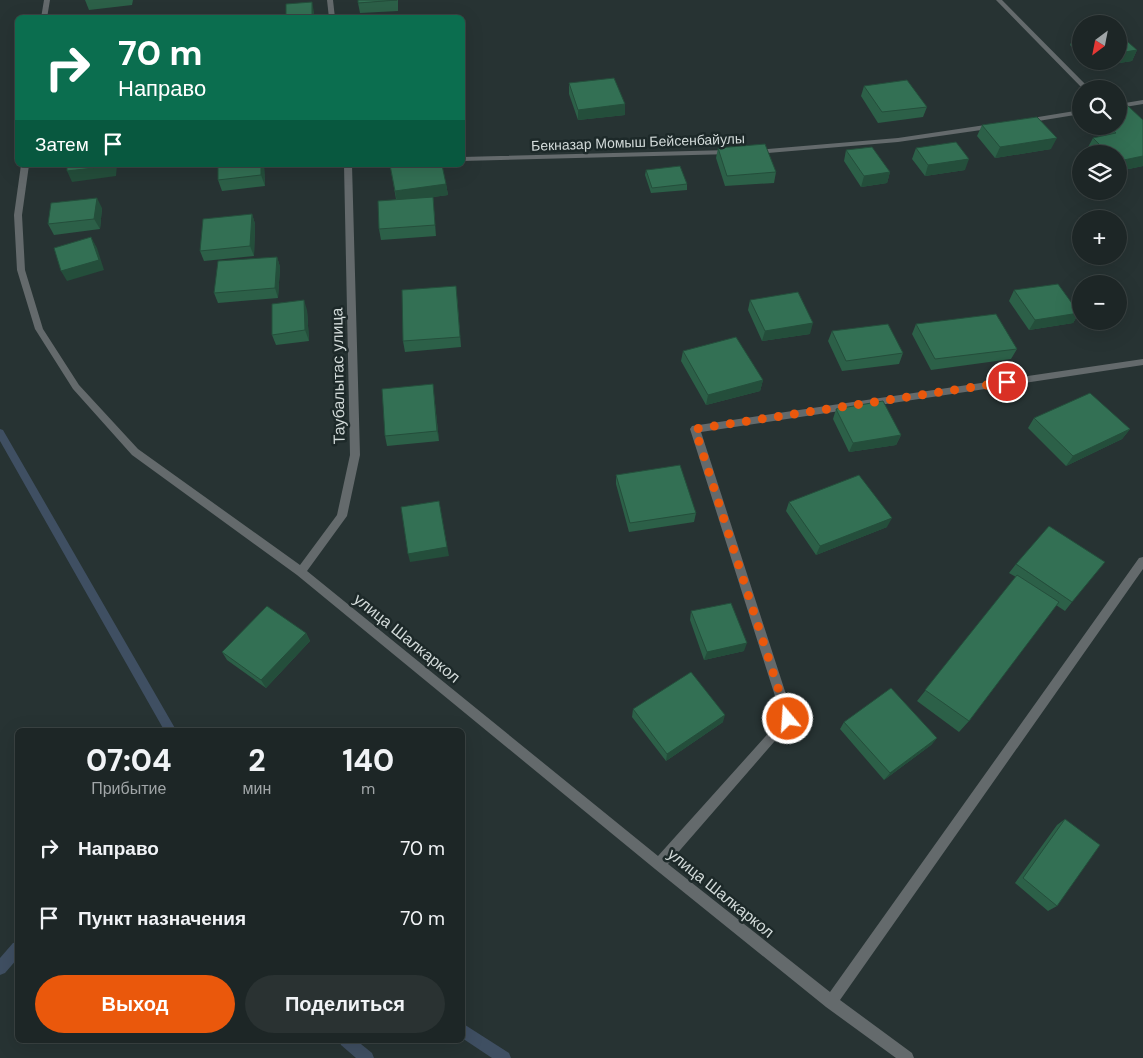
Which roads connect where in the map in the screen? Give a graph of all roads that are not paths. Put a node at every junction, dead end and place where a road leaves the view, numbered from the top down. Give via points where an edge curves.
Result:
1 (47, 0) edge
2 (330, 0) edge
3 (999, 0) edge
4 (44, 15) edge
5 (332, 15) edge
6 (1078, 80) edge
7 (1143, 102) edge
8 (1127, 105) edge
9 (1072, 113) edge
10 (1014, 123) edge
11 (1004, 124) edge
12 (735, 152) edge
13 (744, 152) edge
14 (465, 159) edge
15 (25, 167) edge
16 (348, 167) edge
17 (1143, 362) edge
18 (1143, 562) edge
19 (301, 572) junction
20 (659, 864) junction
21 (831, 1002) junction
22 (907, 1058) edge

1 - 4 street
2 - 5 street
3 - 6 street
7 - 8 street
9 - 10 street
11 - 13 street, Бекназар Момыш Бейсенбайулы via 898,140
12 - 14 street, Бекназар Момыш Бейсенбайулы
15 - 19 street, улица Шалкаркол via 18,215 21,270 39,329 76,387 135,452
16 - 19 street, Таубалытас улица via 355,455 342,516
17 - 20 street via 695,429 788,719
18 - 21 street
19 - 20 street, улица Шалкаркол
20 - 21 street, улица Шалкаркол
21 - 22 street, улица Шалкаркол

